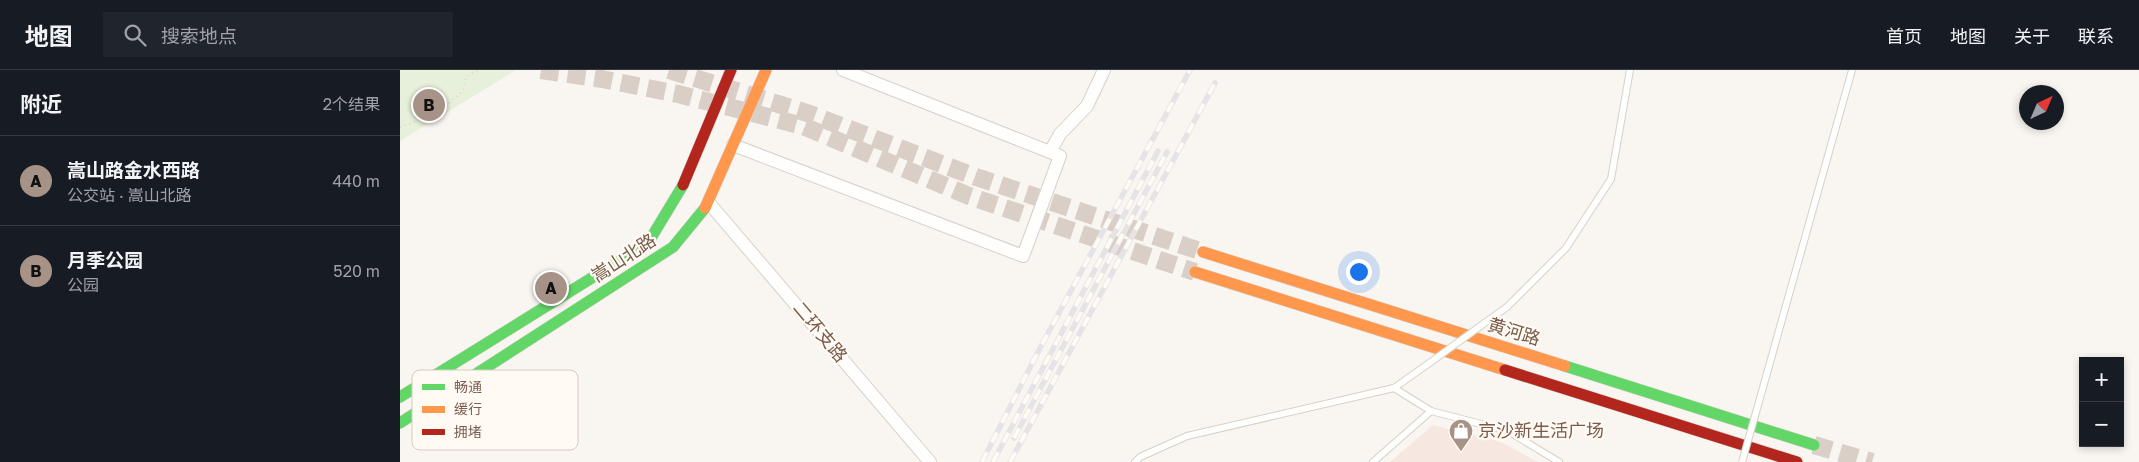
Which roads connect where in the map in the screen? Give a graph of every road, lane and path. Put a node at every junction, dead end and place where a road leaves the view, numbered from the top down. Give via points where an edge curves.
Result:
1 (478, 70) edge
2 (732, 70) edge
3 (766, 70) edge
4 (843, 70) edge
5 (1104, 70) edge
6 (1630, 70) edge
7 (1852, 70) edge
8 (400, 127) edge
9 (734, 145) junction
10 (1050, 152) junction
11 (709, 203) junction
12 (1203, 252) tunnel mouth
13 (1195, 272) tunnel mouth
14 (443, 370) edge
15 (482, 370) edge
16 (1394, 388) junction
17 (412, 390) edge
18 (400, 397) edge
19 (1431, 411) junction
20 (412, 415) edge
21 (400, 423) edge
22 (1814, 445) tunnel mouth
23 (930, 462) edge
24 (1135, 462) edge
25 (1373, 462) edge
26 (1559, 462) edge
27 (1742, 462) edge
28 (1796, 462) edge

1 - 8 path via 466,77 463,91 434,115
2 - 14 main road, 嵩山北路 via 692,167 648,243
3 - 9 main road, 嵩山北路
4 - 10 street
5 - 10 street via 1087,106 1060,134
6 - 16 lane, bridge via 1611,179 1566,248 1507,307
7 - 27 lane, bridge
9 - 10 street via 1023,256 1060,156
9 - 11 main road, 嵩山北路
11 - 15 main road, 嵩山北路 via 673,247
11 - 23 street, 二环支路
12 - 22 main road, 黄河路
13 - 28 main road
16 - 19 lane
16 - 24 lane via 1187,436
17 - 18 main road, 嵩山北路
19 - 25 lane
19 - 26 lane via 1508,431
20 - 21 main road, 嵩山北路

